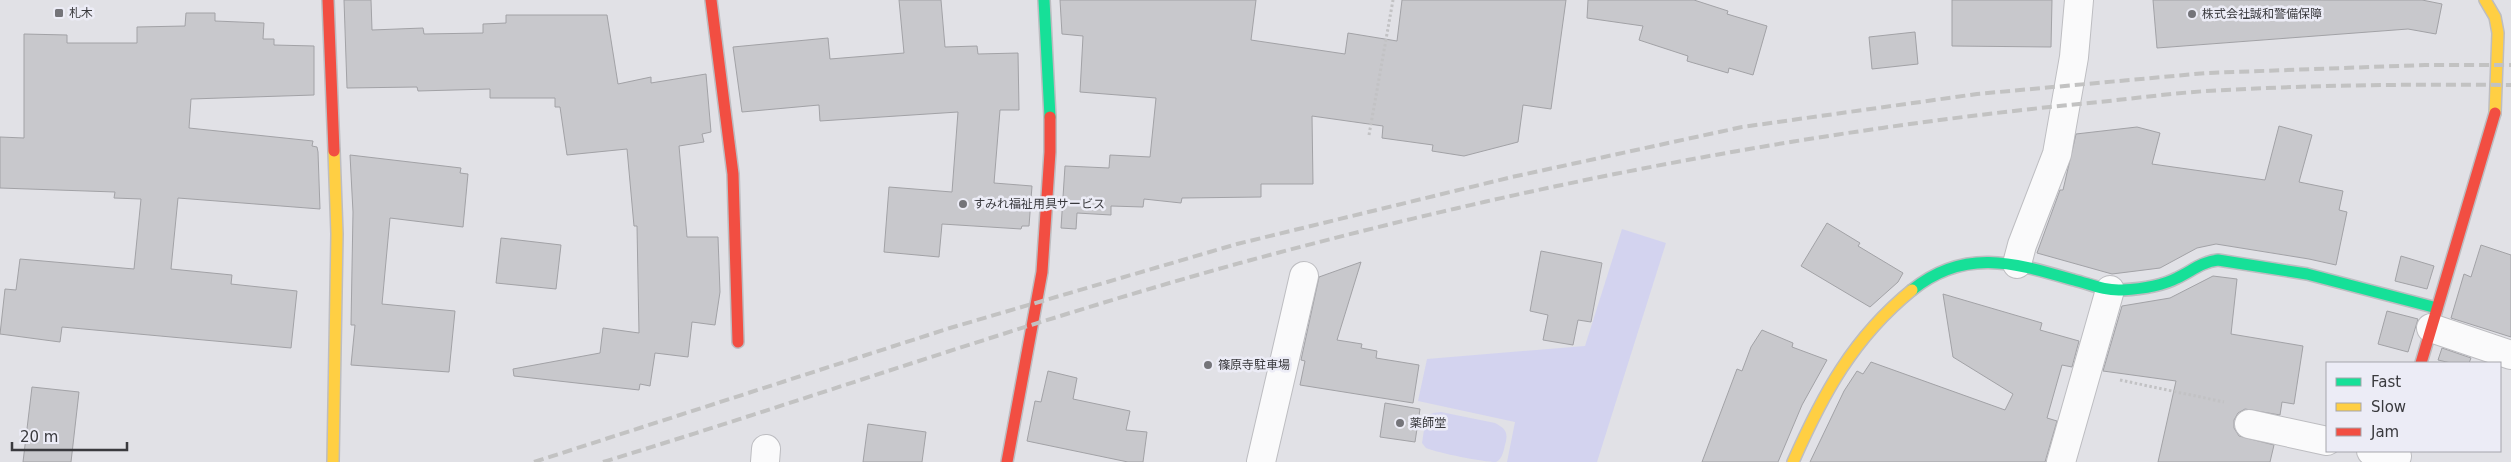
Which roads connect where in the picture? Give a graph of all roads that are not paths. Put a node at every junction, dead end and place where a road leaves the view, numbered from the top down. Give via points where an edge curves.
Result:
1 (328, 0) edge
2 (711, 0) edge
3 (1044, 0) edge
4 (2079, 0) edge
5 (2485, 0) edge
6 (2017, 264) junction
7 (1304, 276) dead end
8 (2110, 290) junction
9 (2434, 318) junction
10 (738, 342) dead end
11 (2511, 355) edge
12 (2421, 362) edge
13 (2249, 424) road end
14 (2326, 441) edge
15 (333, 462) edge
16 (1007, 462) edge
17 (1261, 462) edge
18 (1793, 462) edge
19 (2061, 462) edge

1 - 15 street via 337,234
2 - 10 street via 732,165
3 - 16 street via 1050,135 1042,272
4 - 6 street via 2074,57 2057,154
5 - 9 street via 2495,17 2498,33 2497,108
6 - 8 street
6 - 18 street via 1980,260 1944,269 1913,288 1869,332 1832,382
7 - 17 street
8 - 9 street via 2171,281 2204,260 2218,260 2307,274
8 - 19 street
9 - 11 street via 2472,340
9 - 12 street
13 - 14 street

